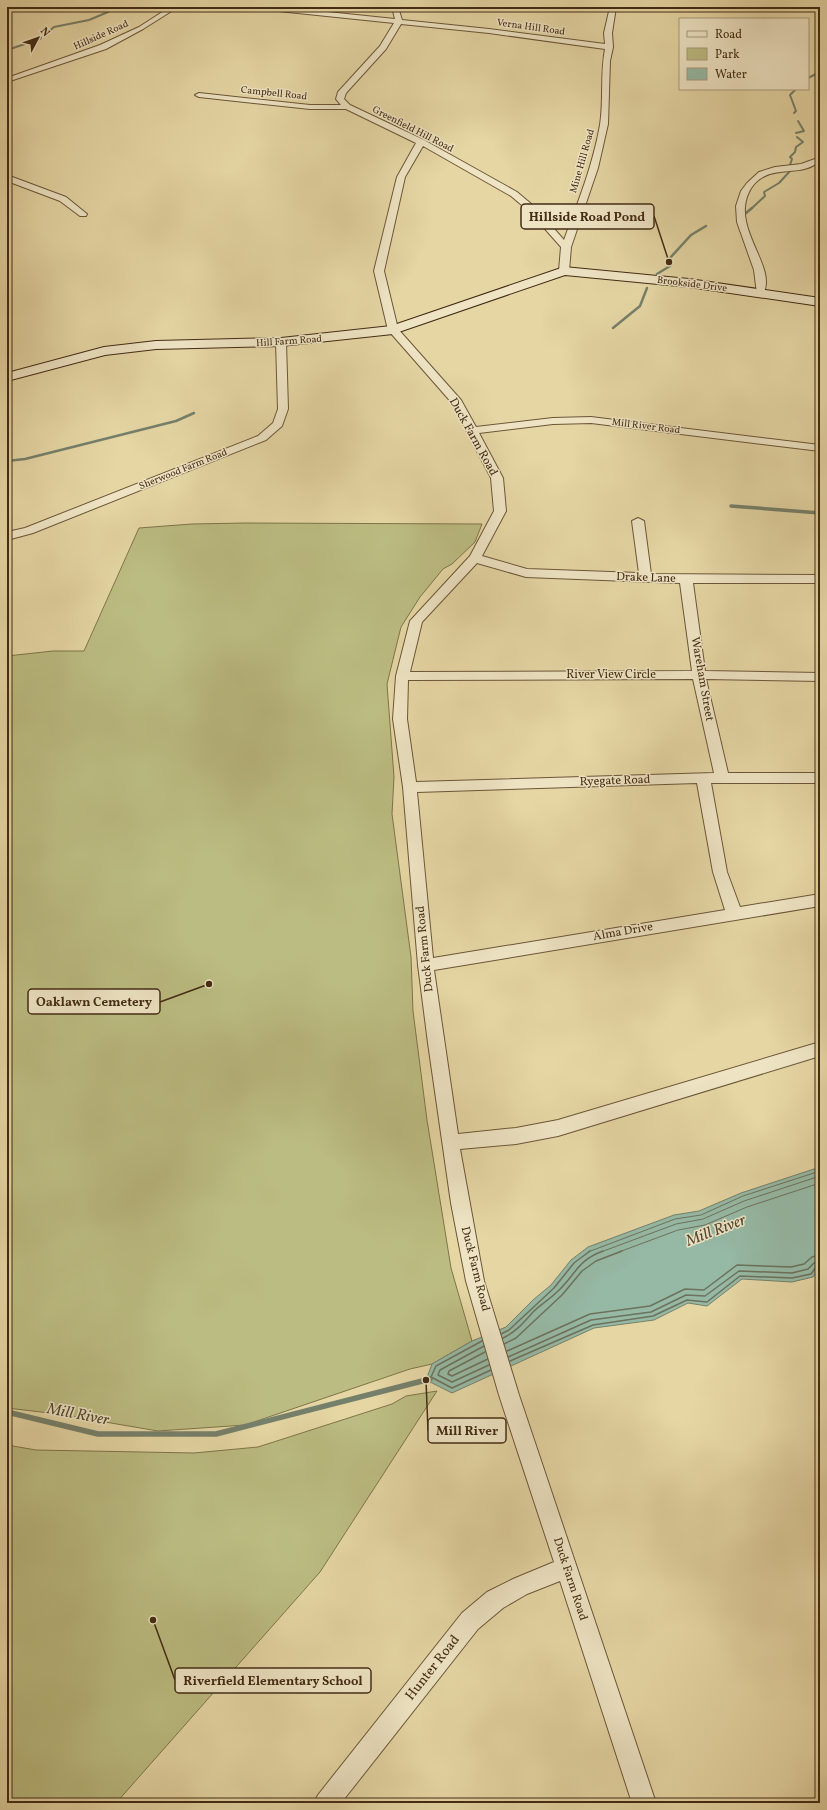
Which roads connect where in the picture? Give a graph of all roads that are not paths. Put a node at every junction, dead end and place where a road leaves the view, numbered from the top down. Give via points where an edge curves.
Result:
1 (175, 7) edge
2 (259, 7) edge
3 (395, 7) edge
4 (613, 7) edge
5 (399, 21) junction
6 (609, 47) junction
7 (7, 80) edge
8 (199, 95) dead end
9 (347, 107) junction
10 (421, 142) junction
11 (815, 161) dead end
12 (7, 178) edge
13 (83, 214) dead end
14 (566, 247) junction
15 (564, 271) junction
16 (760, 292) junction
17 (820, 302) edge
18 (393, 330) junction
19 (281, 342) junction
20 (7, 377) edge
21 (472, 431) junction
22 (820, 448) edge
23 (638, 521) dead end
24 (7, 536) edge
25 (475, 558) junction
26 (645, 578) junction
27 (686, 579) junction
28 (820, 579) edge
29 (700, 675) junction
30 (402, 676) junction
31 (820, 677) edge
32 (703, 778) junction
33 (722, 778) junction
34 (820, 778) edge
35 (410, 787) junction
36 (820, 900) edge
37 (734, 914) junction
38 (426, 966) junction
39 (820, 1050) edge
40 (451, 1142) junction
41 (566, 1568) junction
42 (326, 1803) edge
43 (644, 1803) edge

1 - 7 street, Hillside Road via 141,28 102,47
2 - 5 street, Verna Hill Road
3 - 5 street
4 - 6 street, Mine Hill Road via 608,33
5 - 6 street, Verna Hill Road
5 - 9 street via 383,47 342,92 340,99
6 - 14 street, Mine Hill Road via 606,61 604,124 594,168
8 - 9 street, Campbell Road via 310,107
9 - 10 street, Greenfield Hill Road
10 - 14 street, Greenfield Hill Road via 514,194 533,210
10 - 18 street, Duck Farm Road via 401,177 378,271
11 - 16 street via 806,166 763,174 748,184 743,193 742,229 759,270
12 - 13 street via 63,199
14 - 15 street, Mine Hill Road
15 - 16 main road, Brookside Drive
15 - 18 main road, Hill Farm Road
16 - 17 main road, Brookside Drive
18 - 19 main road, Hill Farm Road
18 - 21 street, Duck Farm Road via 457,402
19 - 20 main road, Hill Farm Road via 156,345 104,351
19 - 24 street, Sherwood Farm Road via 283,409 278,424 262,438 52,522
21 - 22 street, Mill River Road via 553,421 591,420
21 - 25 street, Duck Farm Road via 497,478 500,511
23 - 26 street
25 - 26 street, Drake Lane via 526,573
25 - 30 street, Duck Farm Road via 416,621
26 - 27 street, Drake Lane
27 - 28 street, Drake Lane
27 - 29 street, Wareham Street
29 - 30 street, River View Circle
29 - 31 street, River View Circle
29 - 33 street, Wareham Street
30 - 35 street, Duck Farm Road via 400,719
32 - 33 street, Ryegate Road
32 - 35 street, Ryegate Road
32 - 37 street via 720,872
33 - 34 street, Ryegate Road
35 - 38 street, Duck Farm Road
36 - 37 street, Alma Drive
37 - 38 street, Alma Drive
38 - 40 street, Duck Farm Road
39 - 40 street via 558,1128 516,1136
40 - 41 street, Duck Farm Road via 466,1241 484,1309 509,1395
41 - 42 street, Hunter Road via 520,1586 495,1600 470,1621
41 - 43 street, Duck Farm Road

